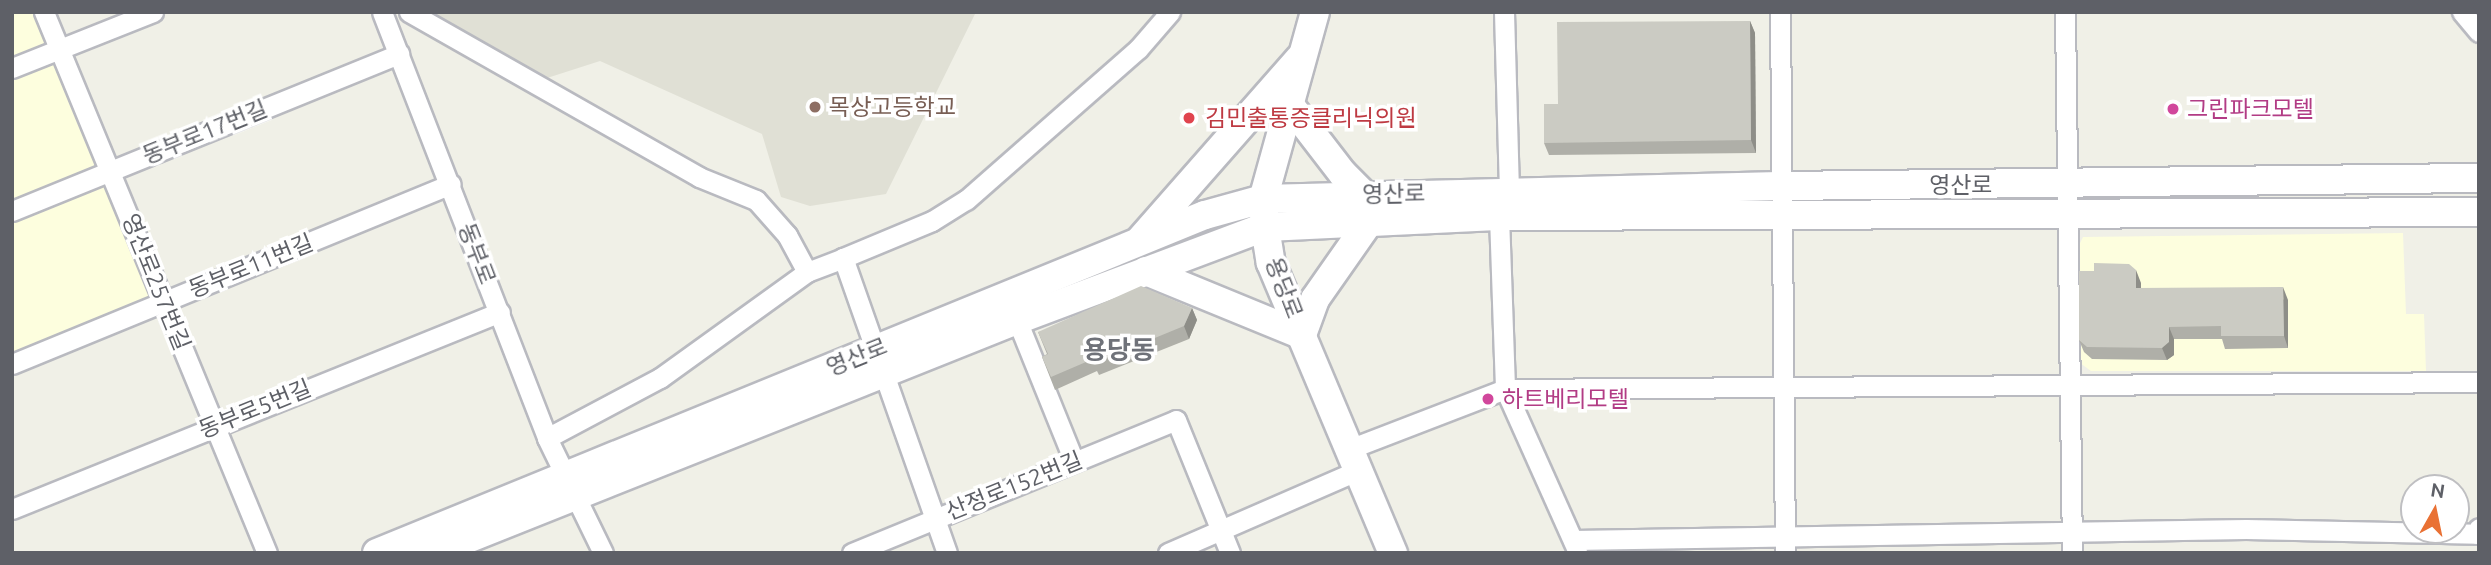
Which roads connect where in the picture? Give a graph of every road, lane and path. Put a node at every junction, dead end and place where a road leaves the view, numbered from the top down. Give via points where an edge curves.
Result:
1 (44, 12) edge
2 (153, 12) edge
3 (382, 12) edge
4 (409, 12) edge
5 (1170, 12) edge
6 (1315, 12) edge
7 (1504, 12) edge
8 (1780, 12) edge
9 (2064, 12) edge
10 (2462, 12) edge
11 (2479, 32) edge
12 (60, 48) junction
13 (399, 54) junction
14 (1303, 54) junction
15 (12, 68) edge
16 (1289, 104) junction
17 (110, 170) junction
18 (2479, 178) edge
19 (450, 184) junction
20 (1780, 186) junction
21 (1364, 195) junction
22 (2067, 198) junction
23 (1263, 199) junction
24 (1504, 204) junction
25 (12, 211) edge
26 (2479, 212) edge
27 (1780, 214) junction
28 (1369, 222) junction
29 (1265, 227) junction
30 (1138, 242) junction
31 (843, 258) junction
32 (1146, 271) junction
33 (807, 272) junction
34 (164, 302) junction
35 (500, 312) junction
36 (1017, 320) junction
37 (1302, 335) junction
38 (879, 362) junction
39 (12, 364) edge
40 (2479, 382) edge
41 (2068, 383) junction
42 (1783, 385) junction
43 (1505, 389) junction
44 (215, 424) junction
45 (547, 438) junction
46 (1354, 460) junction
47 (1074, 461) junction
48 (571, 485) junction
49 (12, 509) edge
50 (935, 519) junction
51 (2479, 528) edge
52 (1220, 530) junction
53 (2071, 532) junction
54 (1785, 545) edge
55 (1575, 547) edge
56 (267, 553) edge
57 (377, 553) edge
58 (432, 553) edge
59 (603, 553) edge
60 (852, 553) edge
61 (947, 553) edge
62 (1168, 553) edge
63 (1230, 553) edge
64 (1393, 553) edge
65 (2072, 553) edge

1 - 12 street, 영산로257번길
2 - 12 street
3 - 13 street, 동부로
4 - 33 street via 699,177 756,200 787,235
5 - 31 street via 1138,49 966,200 932,221
6 - 14 street, 용당로
7 - 24 street
8 - 20 street
9 - 22 street
10 - 11 street
12 - 15 street
12 - 17 street, 영산로257번길
13 - 17 street, 동부로17번길
13 - 19 street, 동부로
14 - 16 street, 용당로
14 - 30 street
16 - 21 street
16 - 23 street, 용당로
17 - 25 street, 동부로17번길
17 - 34 street, 영산로257번길
18 - 22 street, 영산로
19 - 34 street, 동부로11번길
19 - 35 street, 동부로
20 - 22 street, 영산로
20 - 24 street, 영산로
20 - 27 street
21 - 23 street, 영산로
21 - 24 street, 영산로
22 - 26 street, 영산로
22 - 27 street, 영산로
22 - 41 street
23 - 29 street, 용당로
23 - 30 street, 영산로
24 - 27 street, 영산로
24 - 28 street, 영산로
24 - 43 street
27 - 42 street
28 - 29 street, 영산로
28 - 37 street via 1315,299
29 - 32 street, 영산로
29 - 37 street, 용당로 via 1271,264
30 - 38 street, 영산로
31 - 33 street
31 - 38 street
32 - 36 street, 영산로
32 - 37 street
33 - 45 street via 660,378
34 - 39 street, 동부로11번길
34 - 44 street, 영산로257번길
35 - 44 street, 동부로5번길
35 - 45 street, 동부로
36 - 38 street, 영산로
36 - 47 street
37 - 46 street, 용당로
38 - 48 street, 영산로
38 - 50 street
40 - 41 street
41 - 42 street
41 - 53 street
42 - 43 street
42 - 54 street
43 - 46 street
43 - 55 street
44 - 49 street, 동부로5번길
44 - 56 street, 영산로257번길
45 - 48 street, 동부로
46 - 52 street
46 - 64 street, 용당로
47 - 50 street, 산정로152번길
47 - 52 street, 산정로152번길 via 1176,420
48 - 57 street, 영산로
48 - 58 street, 영산로
48 - 59 street, 동부로
50 - 60 street, 산정로152번길
50 - 61 street
51 - 53 street via 2477,534 2246,529
52 - 62 street
52 - 63 street
53 - 54 street
53 - 65 street
54 - 55 street

